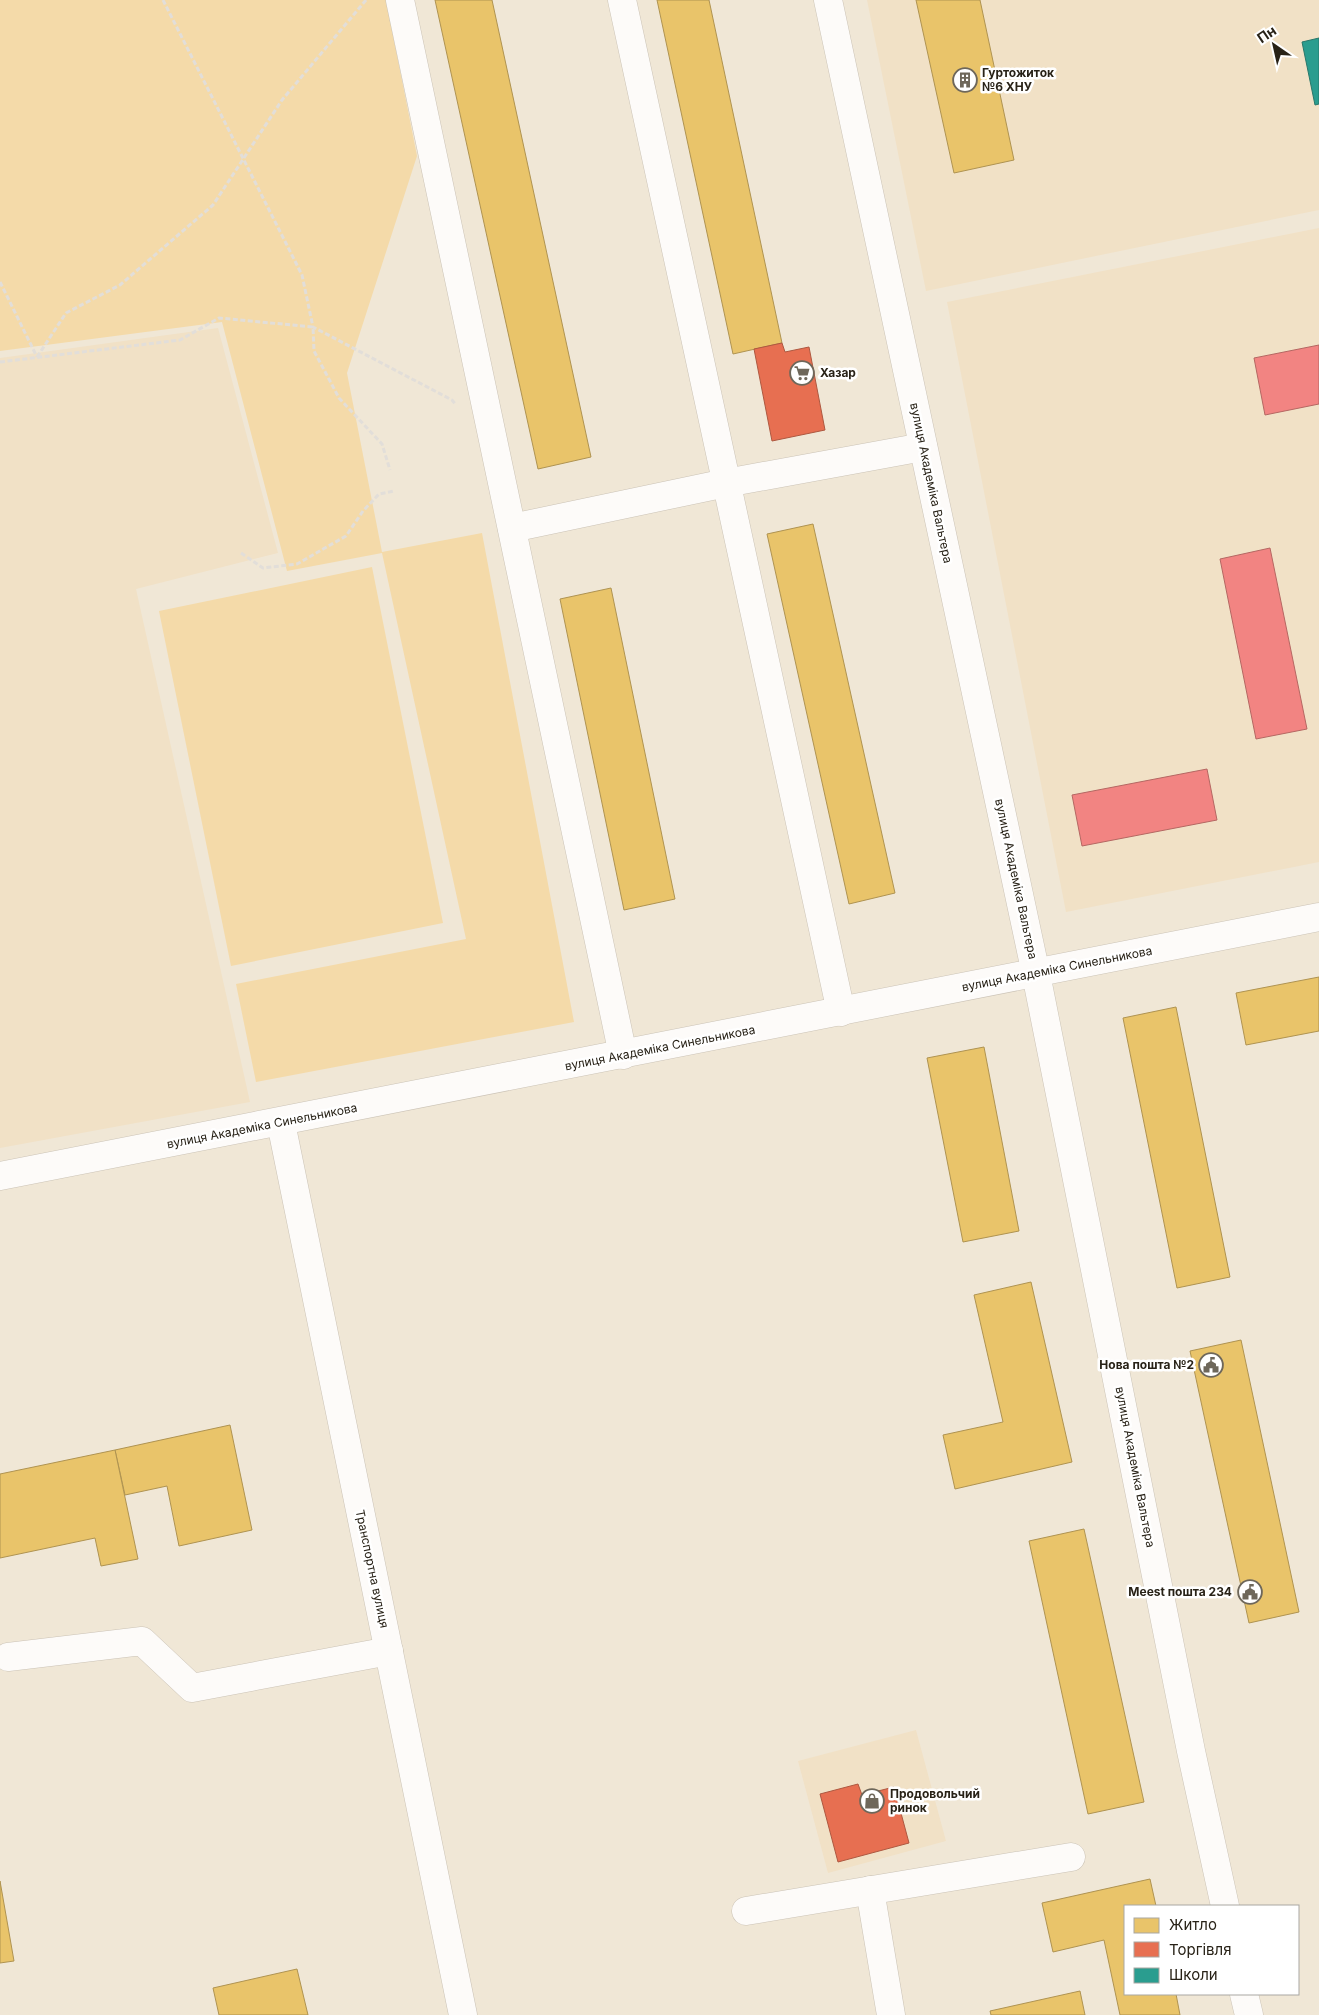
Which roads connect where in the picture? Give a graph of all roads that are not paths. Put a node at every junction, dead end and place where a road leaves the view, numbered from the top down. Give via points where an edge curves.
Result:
1 (400, 0) edge
2 (622, 0) edge
3 (828, 0) edge
4 (924, 447) junction
5 (726, 483) junction
6 (512, 528) junction
7 (1319, 917) edge
8 (1036, 974) junction
9 (841, 1012) junction
10 (623, 1055) junction
11 (281, 1122) junction
12 (0, 1176) edge
13 (389, 1652) junction
14 (8, 1657) dead end
15 (1071, 1857) dead end
16 (870, 1890) junction
17 (1225, 1905) edge
18 (746, 1911) dead end
19 (1244, 1995) edge
20 (463, 2015) edge
21 (891, 2015) edge
22 (1249, 2015) edge

1 - 6 street
2 - 5 street
3 - 4 street, вулиця Академіка Вальтера
4 - 5 street
4 - 8 street, вулиця Академіка Вальтера
5 - 6 street
5 - 9 street
6 - 10 street
7 - 8 street, вулиця Академіка Синельникова
8 - 9 street, вулиця Академіка Синельникова
8 - 17 street, вулиця Академіка Вальтера
9 - 10 street, вулиця Академіка Синельникова
10 - 11 street, вулиця Академіка Синельникова
11 - 12 street, вулиця Академіка Синельникова
11 - 13 street, Транспортна вулиця
13 - 14 street via 192,1688 142,1641
13 - 20 street, Транспортна вулиця
15 - 16 street
16 - 18 street
16 - 21 street
19 - 22 street

